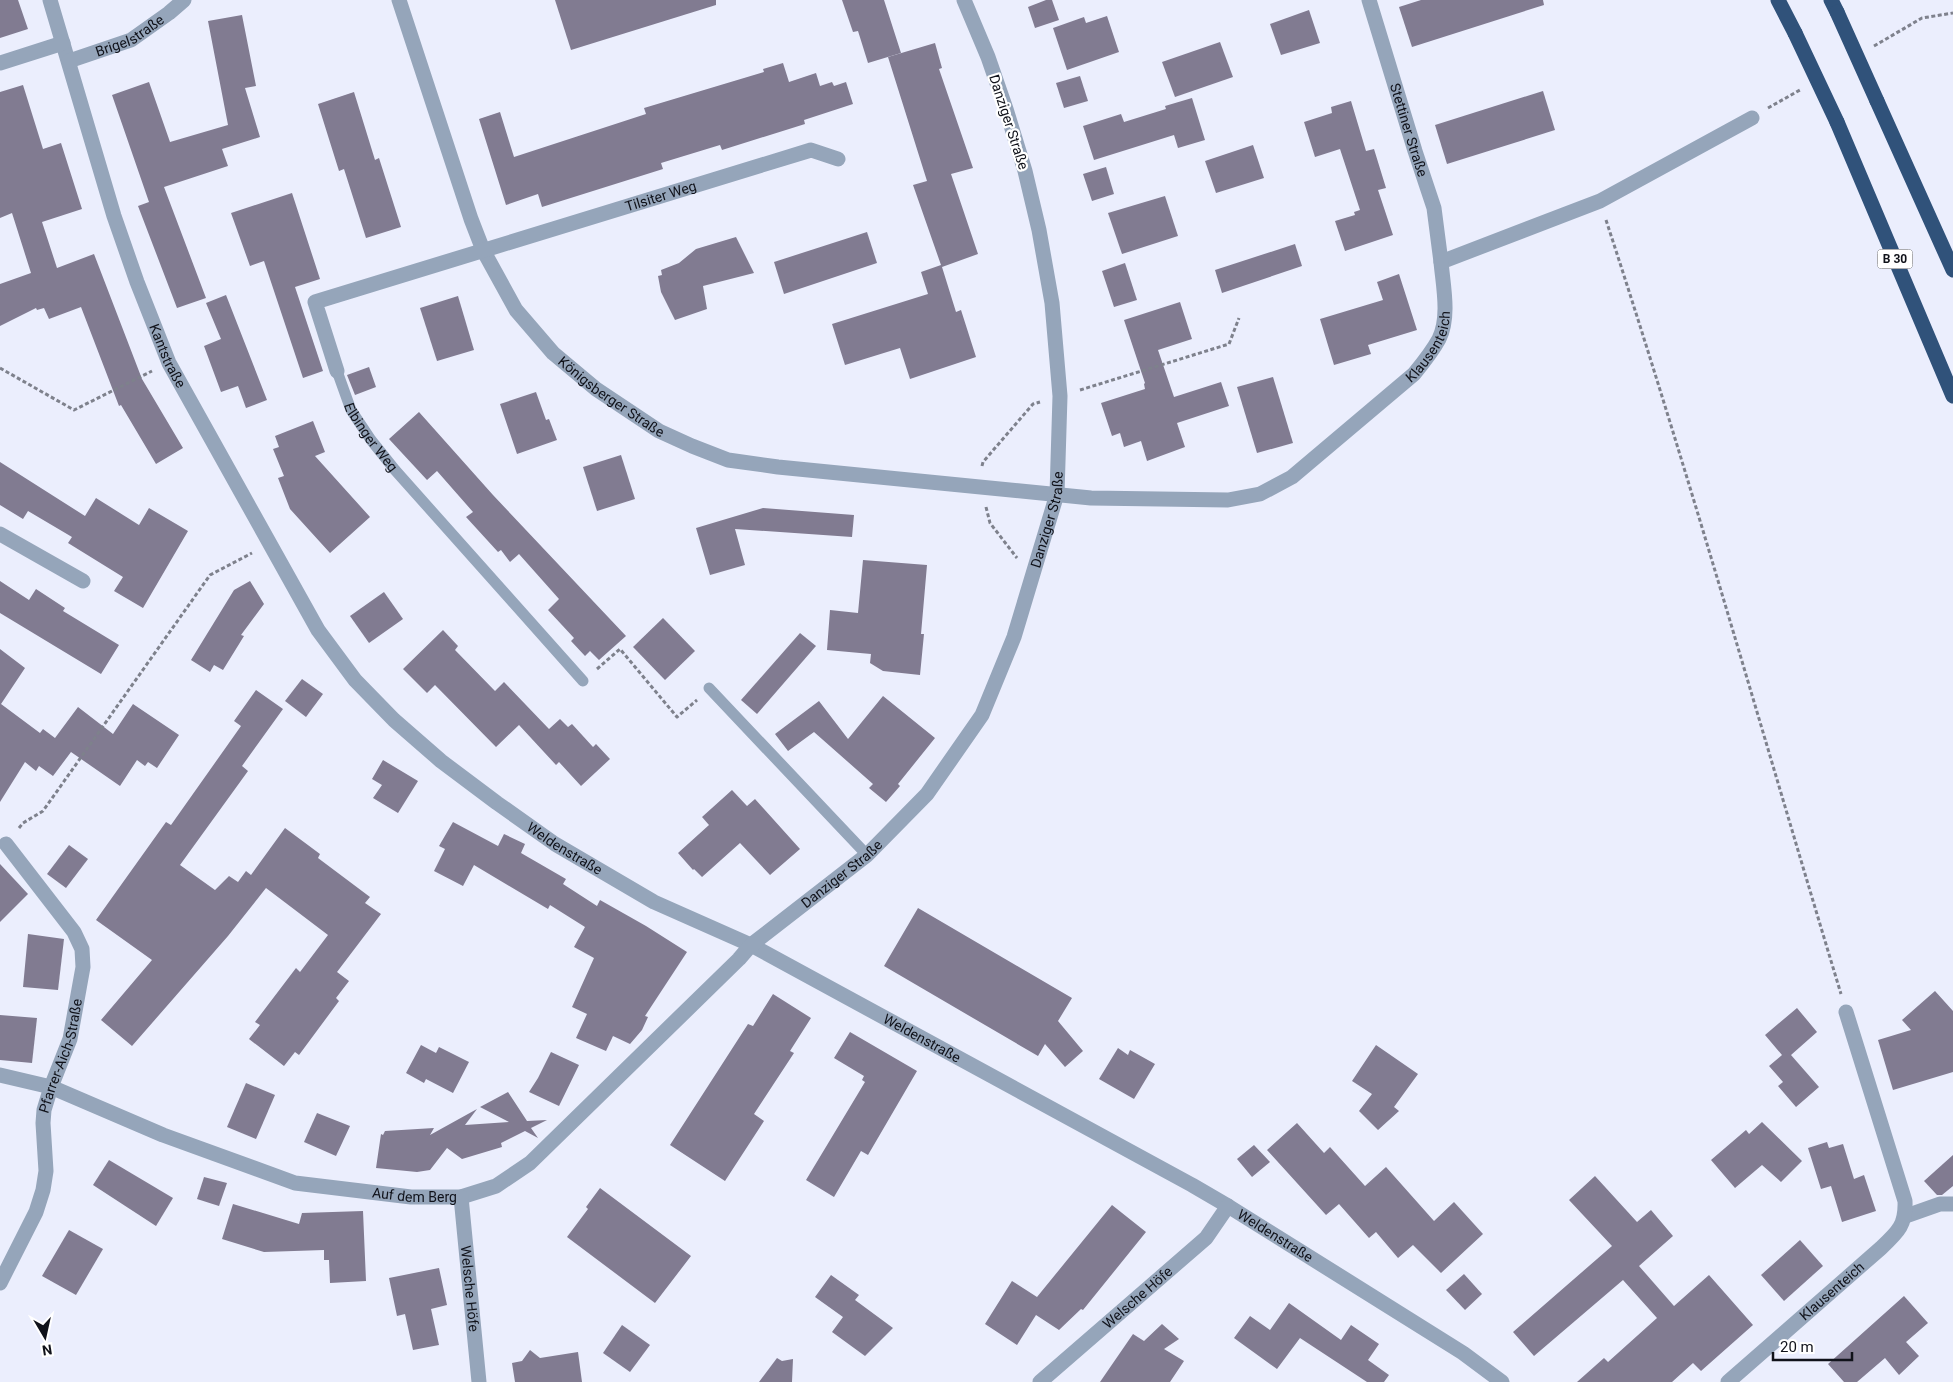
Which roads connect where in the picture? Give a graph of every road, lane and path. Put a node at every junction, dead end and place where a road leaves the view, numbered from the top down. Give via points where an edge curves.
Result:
1 (50, 0) edge
2 (184, 0) edge
3 (399, 0) edge
4 (964, 0) edge
5 (1369, 0) edge
6 (1778, 0) edge
7 (1834, 6) edge
8 (63, 43) junction
9 (69, 61) junction
10 (0, 63) edge
11 (1752, 118) dead end
12 (838, 159) dead end
13 (1600, 201) junction
14 (483, 250) junction
15 (1441, 262) junction
16 (1953, 270) edge
17 (1239, 318) dead end
18 (169, 363) junction
19 (0, 368) edge
20 (336, 371) joint
21 (1060, 396) junction
22 (1953, 396) edge
23 (1057, 494) junction
24 (0, 534) edge
25 (271, 543) junction
26 (83, 581) dead end
27 (355, 680) joint
28 (583, 680) joint
29 (709, 688) joint
30 (6, 844) joint
31 (867, 855) junction
32 (751, 945) junction
33 (1846, 1012) joint
34 (0, 1075) edge
35 (51, 1087) junction
36 (461, 1197) junction
37 (1953, 1204) edge
38 (1228, 1206) junction
39 (1906, 1216) junction
40 (0, 1283) edge
41 (479, 1382) edge
42 (1040, 1382) edge
43 (1502, 1382) edge
44 (1728, 1382) edge

1 - 8 street, Kantstraße
2 - 9 street, Brigelstraße via 132,40
3 - 14 street, Königsberger Straße via 456,178
4 - 21 street, Danziger Straße via 988,57 1025,171 1052,302
5 - 15 street, Stettiner Straße via 1434,208
6 - 22 highway, B 30, bridge via 1837,122
7 - 16 highway, bridge
8 - 9 street, Kantstraße
8 - 10 street
9 - 18 street, Kantstraße via 114,216 136,282
11 - 13 street
12 - 14 street, Tilsiter Weg via 811,150
13 - 15 street
13 - 33 path via 1659,383
14 - 20 street, Elbinger Weg via 315,302
14 - 23 street, Königsberger Straße via 516,310 553,353 627,411 692,446 728,460 778,467
15 - 23 street, Klausenteich via 1444,318 1440,337 1429,355 1414,374 1292,476 1260,494 1228,500 1091,498
17 - 21 path via 1228,344
18 - 19 path via 74,410
18 - 25 street, Kantstraße
20 - 28 lane, Elbinger Weg via 351,410 371,440
21 - 23 street, Danziger Straße
23 - 31 street, Danziger Straße via 1014,638 982,715 928,794
24 - 26 street
25 - 27 street, Kantstraße via 318,630
25 - 30 path via 210,575 42,811 23,823
27 - 32 street, Weldenstraße via 441,761 555,844 654,902
28 - 29 path via 620,650 677,716
29 - 31 lane
30 - 35 street, Pfarrer-Aich-Straße via 74,932 82,949 83,967 70,1040
31 - 32 street, Danziger Straße
32 - 36 street, Auf dem Berg via 530,1163 496,1186
32 - 38 street, Weldenstraße
33 - 39 street via 1905,1201
34 - 35 street, Auf dem Berg
35 - 36 street, Auf dem Berg via 163,1135 295,1183 411,1198
35 - 40 street, Pfarrer-Aich-Straße via 43,1116 46,1171 42,1190 32,1220
36 - 41 street, Welsche Höfe
37 - 39 street via 1940,1204
38 - 42 street, Welsche Höfe via 1206,1238
38 - 43 street, Weldenstraße via 1463,1353
39 - 44 street, Klausenteich via 1896,1233 1881,1248

